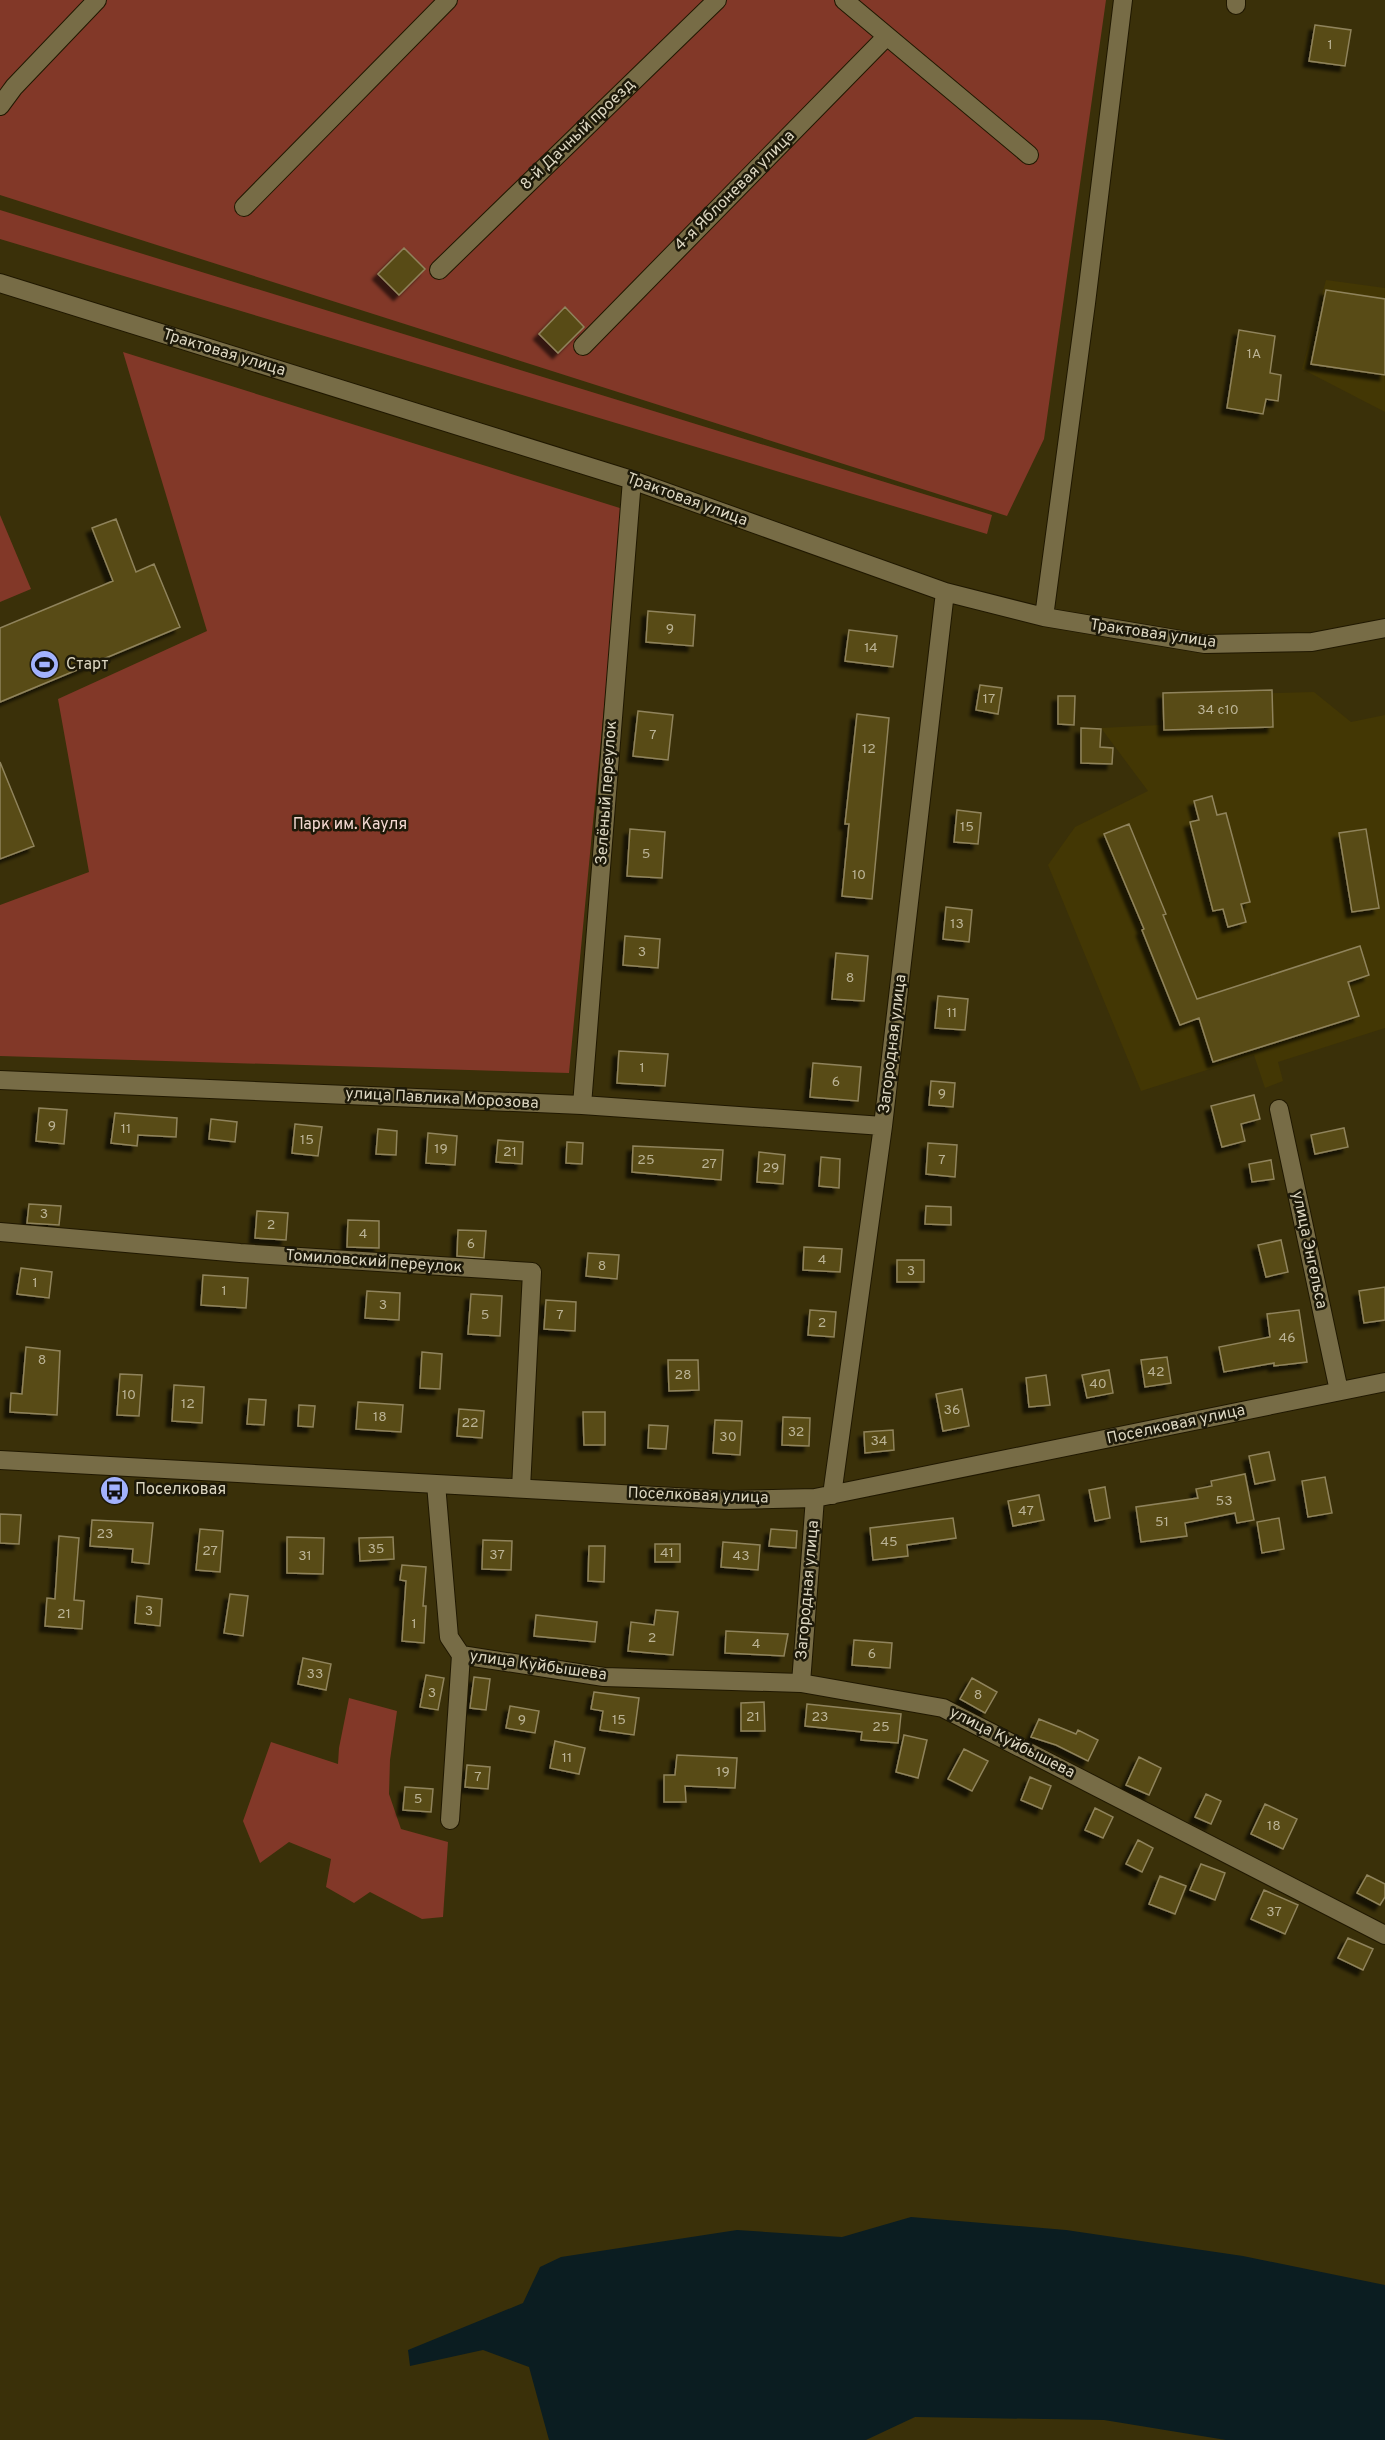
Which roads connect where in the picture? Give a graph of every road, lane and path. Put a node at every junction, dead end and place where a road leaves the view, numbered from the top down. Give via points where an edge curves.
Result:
1 (97, 0) edge
2 (448, 0) edge
3 (717, 0) edge
4 (844, 0) edge
5 (1122, 0) edge
6 (887, 36) junction
7 (0, 106) edge
8 (1029, 155) dead end
9 (244, 207) dead end
10 (439, 270) dead end
11 (1, 284) edge
12 (583, 346) dead end
13 (632, 480) junction
14 (945, 592) junction
15 (1044, 617) junction
16 (1385, 628) edge
17 (0, 1080) edge
18 (582, 1106) junction
19 (1279, 1109) dead end
20 (883, 1126) junction
21 (0, 1232) edge
22 (1385, 1382) edge
23 (1339, 1391) junction
24 (0, 1460) edge
25 (436, 1484) junction
26 (521, 1488) junction
27 (824, 1496) junction
28 (461, 1655) junction
29 (801, 1683) junction
30 (450, 1820) dead end
31 (1385, 1935) edge

1 - 7 street
2 - 9 street
3 - 10 street, 8-й Дачный проезд
4 - 6 street
5 - 15 street
6 - 8 street
6 - 12 street, 4-я Яблоневая улица
11 - 13 street, Трактовая улица
13 - 14 street, Трактовая улица
13 - 18 street, Зелёный переулок
14 - 15 street, Трактовая улица
14 - 20 street, Загородная улица
15 - 16 street, Трактовая улица via 1205,644 1312,642
17 - 18 street, улица Павлика Морозова
18 - 20 street, улица Павлика Морозова
19 - 23 street, улица Энгельса
20 - 27 street, Загородная улица
21 - 26 street, Томиловский переулок via 252,1254 532,1272
22 - 23 street, Поселковая улица
23 - 27 street, Поселковая улица
24 - 25 street, Поселковая улица
25 - 26 street, Поселковая улица
25 - 28 street via 449,1637
26 - 27 street, Поселковая улица via 729,1500
27 - 29 street, Загородная улица
28 - 29 street, улица Куйбышева via 604,1677
28 - 30 street
29 - 31 street, улица Куйбышева via 943,1708

